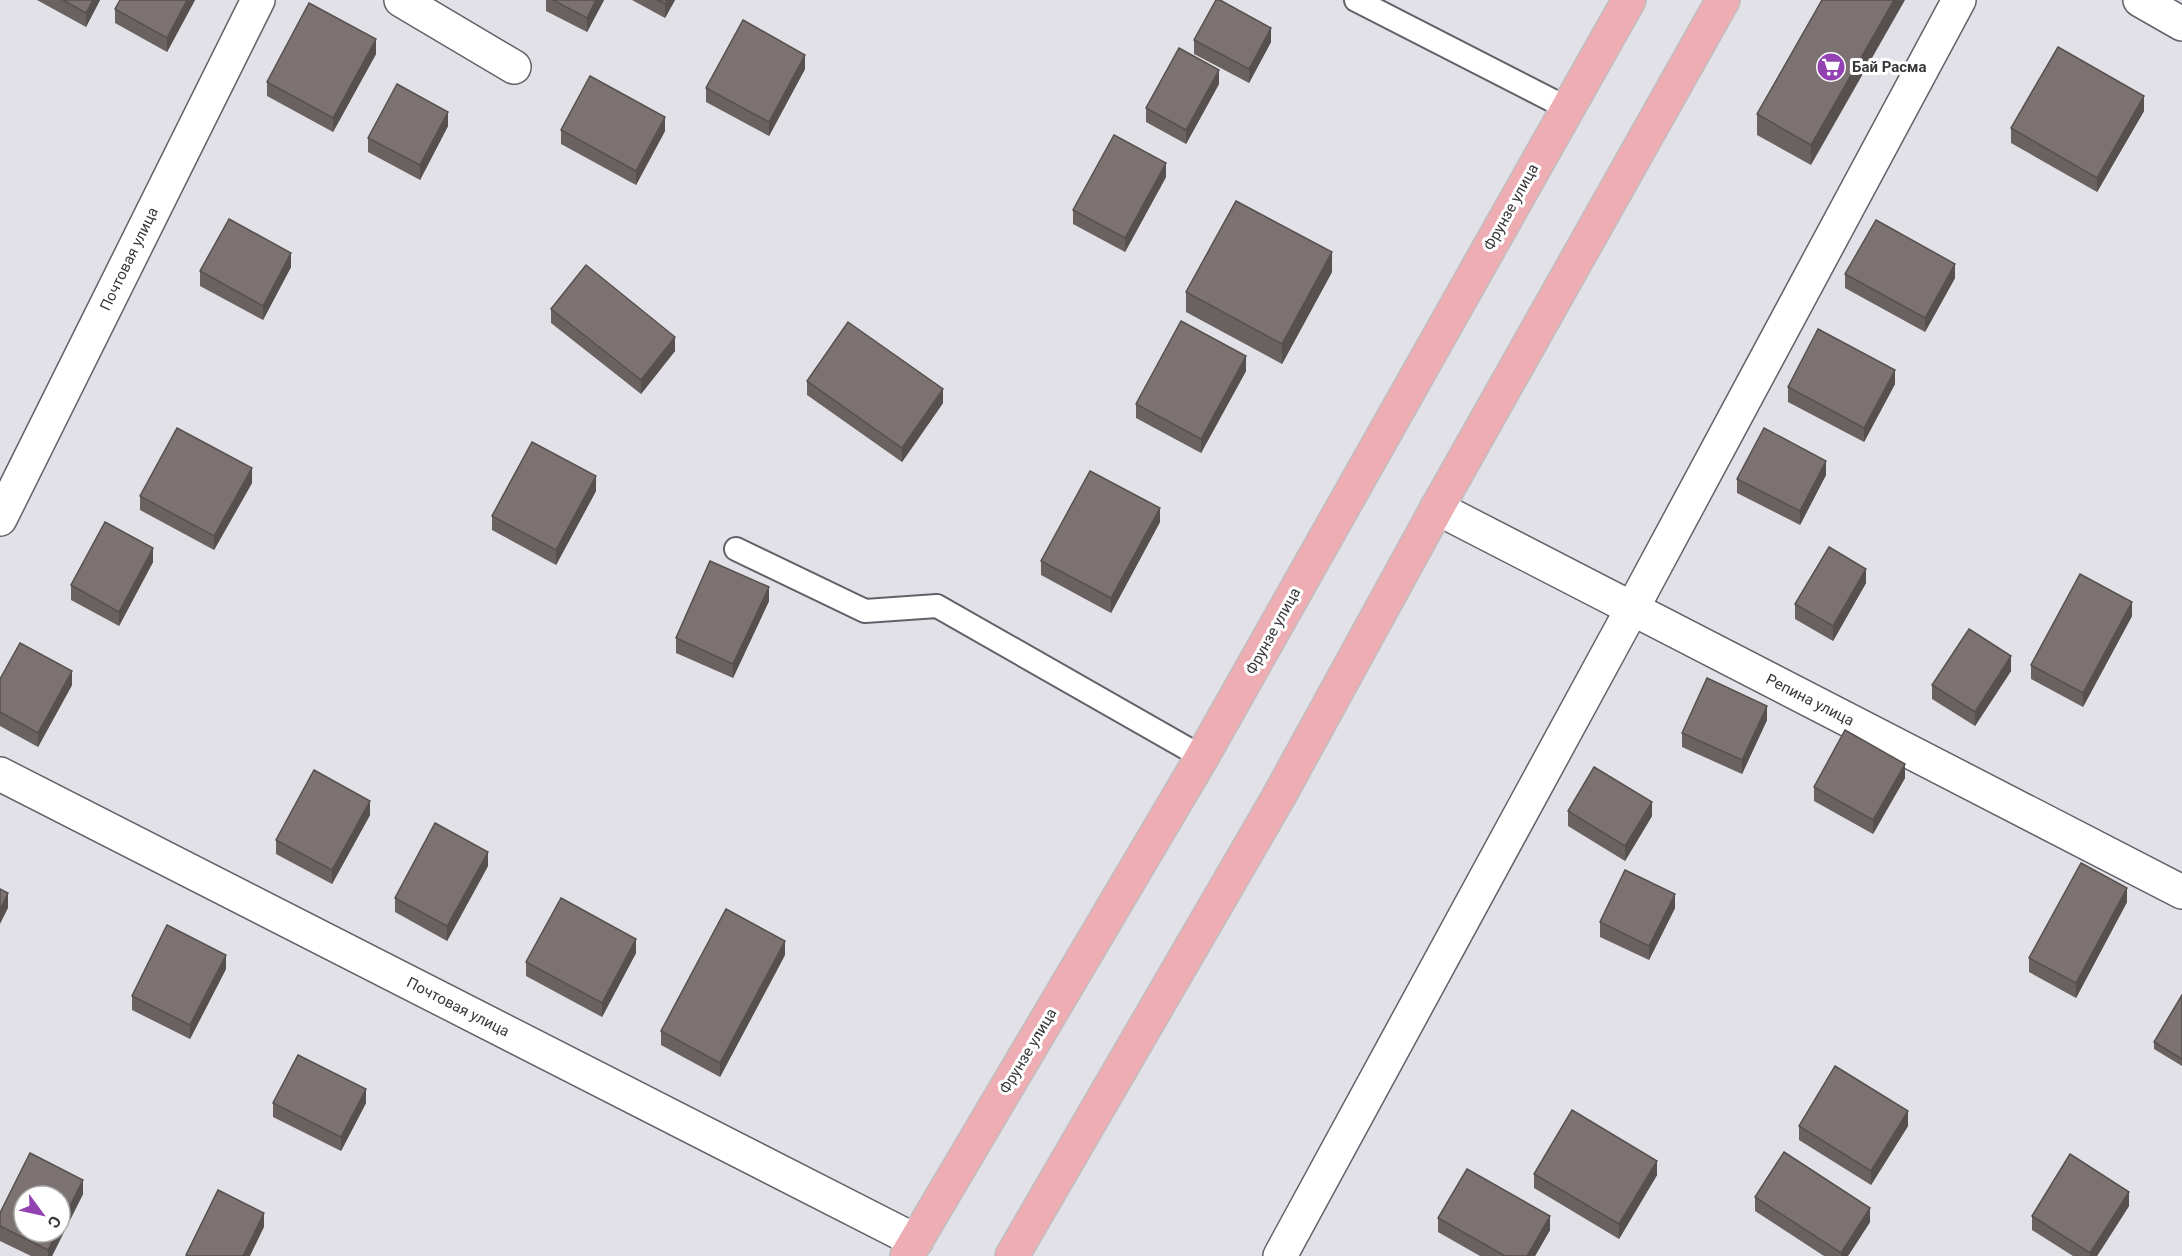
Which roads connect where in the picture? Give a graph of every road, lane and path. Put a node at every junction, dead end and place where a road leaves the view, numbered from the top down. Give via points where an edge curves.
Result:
1 (258, 0) edge
2 (401, 0) edge
3 (1356, 0) edge
4 (1629, 0) edge
5 (1723, 0) edge
6 (1959, 0) edge
7 (2140, 0) edge
8 (2182, 24) edge
9 (514, 67) dead end
10 (1567, 108) junction
11 (1437, 508) junction
12 (0, 519) edge
13 (736, 549) dead end
14 (1632, 609) junction
15 (1202, 757) junction
16 (0, 774) edge
17 (2182, 892) edge
18 (911, 1249) edge
19 (1012, 1256) edge
20 (1280, 1256) edge

1 - 12 street, Почтовая улица
2 - 9 street
3 - 10 lane
4 - 10 main road, Фрунзе улица
5 - 11 main road
6 - 14 street
7 - 8 street
10 - 15 main road, Фрунзе улица
11 - 14 street, Репина улица
11 - 19 main road via 1278,798
13 - 15 lane via 865,611 937,606
14 - 17 street, Репина улица
14 - 20 street
15 - 18 main road, Фрунзе улица
16 - 18 street, Почтовая улица

